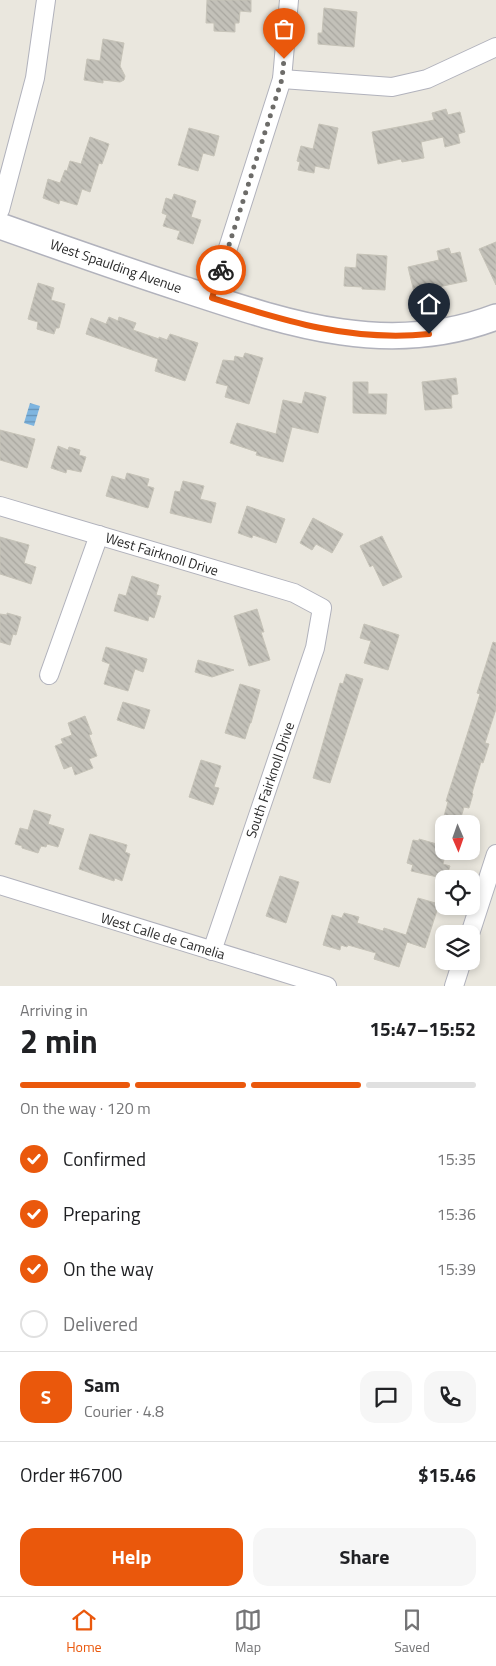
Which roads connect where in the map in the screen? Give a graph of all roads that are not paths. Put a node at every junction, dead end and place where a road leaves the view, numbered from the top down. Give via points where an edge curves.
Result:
1 (46, 0) edge
2 (289, 0) edge
3 (496, 47) edge
4 (282, 79) junction
5 (0, 210) edge
6 (0, 226) edge
7 (212, 298) junction
8 (496, 317) edge
9 (0, 506) edge
10 (99, 535) junction
11 (322, 608) joint
12 (49, 674) dead end
13 (496, 854) edge
14 (0, 885) edge
15 (473, 925) edge
16 (212, 951) junction
17 (459, 970) edge
18 (327, 986) edge
19 (454, 986) edge

1 - 5 street via 35,78
2 - 4 street
3 - 4 street via 427,79 392,87
4 - 7 street
6 - 7 street, West Spaulding Avenue
7 - 8 street, West Spaulding Avenue via 315,328 374,336 429,334
9 - 10 street, West Fairknoll Drive
10 - 11 street, West Fairknoll Drive via 294,594
10 - 12 street
11 - 16 street, South Fairknoll Drive via 315,648
13 - 15 street
14 - 16 street, West Calle de Camelia
16 - 18 street, West Calle de Camelia
17 - 19 street

